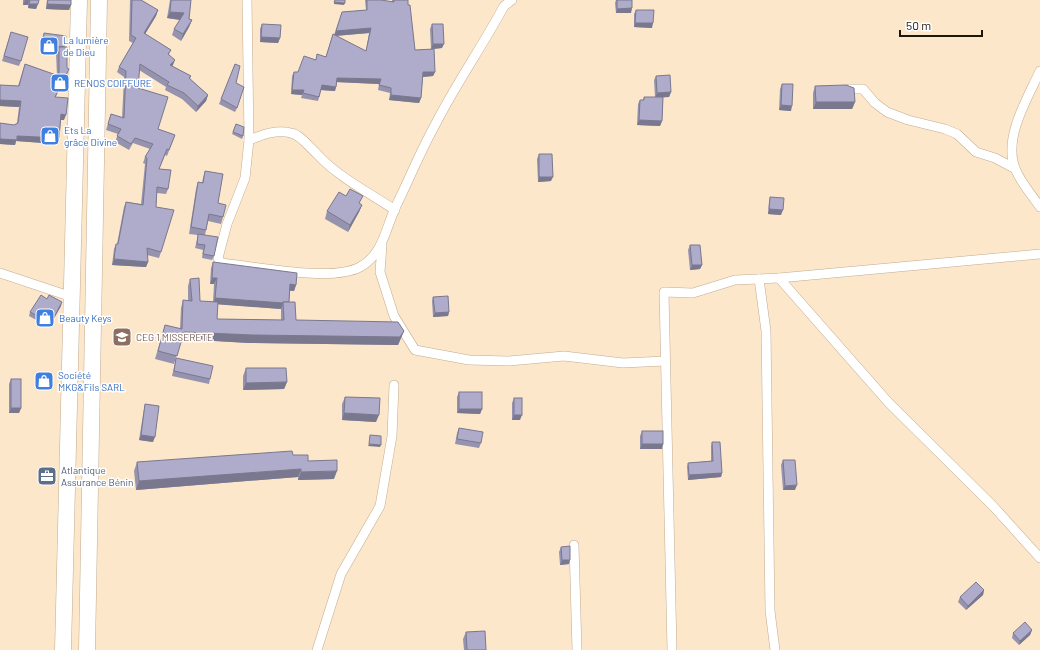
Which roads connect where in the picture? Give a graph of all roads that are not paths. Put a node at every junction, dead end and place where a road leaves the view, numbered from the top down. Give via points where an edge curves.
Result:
1 (79, 0) edge
2 (99, 0) edge
3 (107, 0) edge
4 (247, 0) edge
5 (512, 0) edge
6 (1040, 71) edge
7 (849, 88) edge
8 (249, 140) junction
9 (1014, 168) junction
10 (1040, 207) edge
11 (394, 210) junction
12 (382, 244) junction
13 (1040, 254) edge
14 (0, 273) edge
15 (779, 278) junction
16 (759, 279) junction
17 (72, 297) junction
18 (665, 361) junction
19 (394, 385) dead end
20 (574, 546) dead end
21 (1040, 558) edge
22 (63, 650) edge
23 (87, 650) edge
24 (94, 650) edge
25 (317, 650) edge
26 (577, 650) edge
27 (672, 650) edge
28 (775, 650) edge

1 - 17 highway
2 - 23 highway
3 - 24 street
4 - 8 street
5 - 11 street via 504,6 434,126
6 - 9 street via 1017,120 1012,150
7 - 9 street via 863,89 887,112 957,134 976,152
8 - 11 street via 266,133 292,133 302,139 328,166
8 - 12 street via 245,178 219,248 220,262 313,273 344,273 360,267 372,258
9 - 10 street
11 - 12 street
12 - 18 street via 380,272 394,316 416,350 469,360 509,361 564,356 623,363
13 - 15 street
14 - 17 street
15 - 16 street
15 - 21 street via 888,402 993,506
16 - 18 street via 735,280 693,293 664,292
16 - 28 street via 766,331 770,611
17 - 22 highway
18 - 27 street
19 - 25 street via 392,436 380,506 341,574
20 - 26 street

